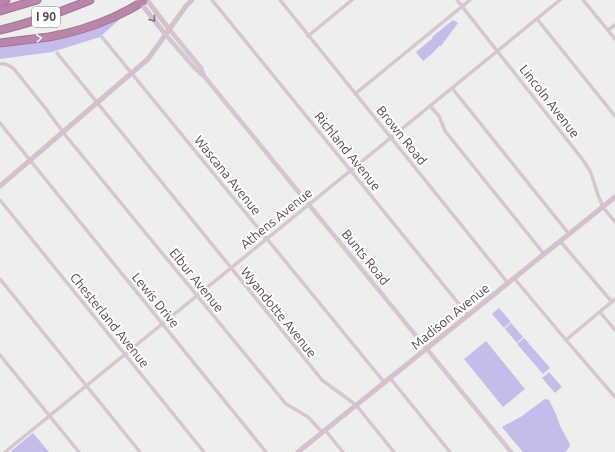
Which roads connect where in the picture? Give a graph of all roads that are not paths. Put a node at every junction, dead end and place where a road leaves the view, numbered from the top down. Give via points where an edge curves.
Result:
1 (6, 0) edge
2 (37, 0) edge
3 (90, 0) edge
4 (192, 0) edge
5 (212, 0) edge
6 (280, 0) edge
7 (352, 0) edge
8 (456, 0) edge
9 (470, 0) edge
10 (560, 0) edge
11 (583, 0) edge
12 (143, 1) edge
13 (0, 3) edge
14 (462, 6) junction
15 (0, 11) edge
16 (537, 19) junction
17 (615, 25) edge
18 (169, 29) junction
19 (0, 30) edge
20 (608, 30) junction
21 (166, 35) junction
22 (308, 36) junction
23 (102, 38) dead end
24 (615, 39) edge
25 (0, 43) edge
26 (498, 51) junction
27 (57, 53) dead end
28 (1, 64) edge
29 (132, 73) junction
30 (204, 76) junction
31 (452, 88) junction
32 (355, 94) junction
33 (96, 103) junction
34 (430, 106) junction
35 (615, 116) edge
36 (0, 123) edge
37 (63, 132) junction
38 (391, 138) junction
39 (30, 161) junction
40 (351, 170) junction
41 (0, 186) edge
42 (615, 197) edge
43 (0, 200) edge
44 (308, 205) junction
45 (603, 207) junction
46 (615, 222) edge
47 (569, 234) junction
48 (267, 239) junction
49 (560, 241) junction
50 (544, 254) junction
51 (230, 268) junction
52 (514, 278) junction
53 (0, 279) edge
54 (508, 283) junction
55 (197, 296) junction
56 (613, 301) edge
57 (600, 312) junction
58 (468, 315) junction
59 (162, 324) junction
60 (615, 330) edge
61 (566, 340) junction
62 (426, 349) junction
63 (125, 354) junction
64 (0, 355) edge
65 (390, 378) junction
66 (384, 382) junction
67 (87, 386) junction
68 (615, 397) edge
69 (356, 405) junction
70 (50, 416) junction
71 (324, 431) junction
72 (5, 452) edge
73 (79, 452) edge
74 (140, 452) edge
75 (204, 452) edge
76 (266, 452) edge
77 (298, 452) edge
78 (342, 452) edge
79 (394, 452) edge
80 (450, 452) edge
81 (511, 452) edge

1 - 13 highway
2 - 15 highway, I 90
3 - 19 highway, I 90
4 - 18 main road
5 - 40 street, Richland Avenue
6 - 22 street, Brown Road
7 - 22 street
8 - 14 street, Lincoln Avenue
9 - 14 street
10 - 16 street, Athens Avenue
11 - 20 street
12 - 18 main road
12 -> 21 main road
25 -> 12 highway via 76,31 121,14
14 - 26 street, Lincoln Avenue
14 - 32 street
16 - 26 street, Athens Avenue
16 - 35 street
17 - 20 street
18 - 21 main road
18 - 30 street, Bunts Road
20 - 24 street
21 - 29 main road via 148,59
21 - 30 street, Bunts Road
22 - 32 street, Brown Road
23 - 29 street, Wascana Avenue
26 - 31 street, Athens Avenue
26 - 45 street, Lincoln Avenue via 583,160 590,171
27 - 33 street, Wyandotte Avenue
28 - 37 street, Elbur Avenue via 14,69
29 - 33 main road
29 - 48 street, Wascana Avenue
30 - 44 street, Bunts Road
31 - 34 street, Athens Avenue
31 - 47 street
32 - 38 street, Brown Road
33 - 37 main road
33 - 51 street, Wyandotte Avenue
34 - 38 street, Athens Avenue
34 - 50 street via 439,116 446,131
36 - 39 street, Lewis Drive
37 - 39 main road
37 - 55 street, Elbur Avenue
38 - 40 street, Athens Avenue
38 - 54 street, Brown Road
39 - 41 main road
39 - 59 street, Lewis Drive
40 - 44 street, Athens Avenue
40 - 58 street, Richland Avenue
42 - 45 main road, Madison Avenue
43 - 63 street, Chesterland Avenue
44 - 48 street, Athens Avenue
44 - 62 street, Bunts Road
45 - 46 street, Lincoln Avenue
45 - 47 main road, Madison Avenue
47 - 49 main road, Madison Avenue
48 - 51 street, Athens Avenue
48 - 66 street, Wascana Avenue
49 - 50 main road, Madison Avenue
49 - 56 street
50 - 52 main road, Madison Avenue
51 - 55 street, Athens Avenue
51 - 69 street, Wyandotte Avenue via 322,380
52 - 54 main road, Madison Avenue
52 - 61 street
53 - 67 street
54 - 58 main road, Madison Avenue
55 - 59 street, Athens Avenue
55 - 71 street, Elbur Avenue via 286,404 308,417
56 - 57 street
57 - 60 street
57 - 61 street
58 - 62 main road, Madison Avenue
59 - 63 street, Athens Avenue
59 - 76 street, Lewis Drive
61 - 68 street
62 - 65 main road, Madison Avenue
62 - 81 street, Bunts Road
63 - 67 street, Athens Avenue
63 - 75 street, Chesterland Avenue
64 - 70 street
65 - 66 main road, Madison Avenue
65 - 80 street
66 - 69 main road, Madison Avenue
67 - 70 street, Athens Avenue
67 - 74 street
69 - 71 main road, Madison Avenue
69 - 79 street, Wyandotte Avenue
70 - 72 street, Athens Avenue
70 - 73 street
71 - 77 main road, Madison Avenue
71 - 78 street, Elbur Avenue

